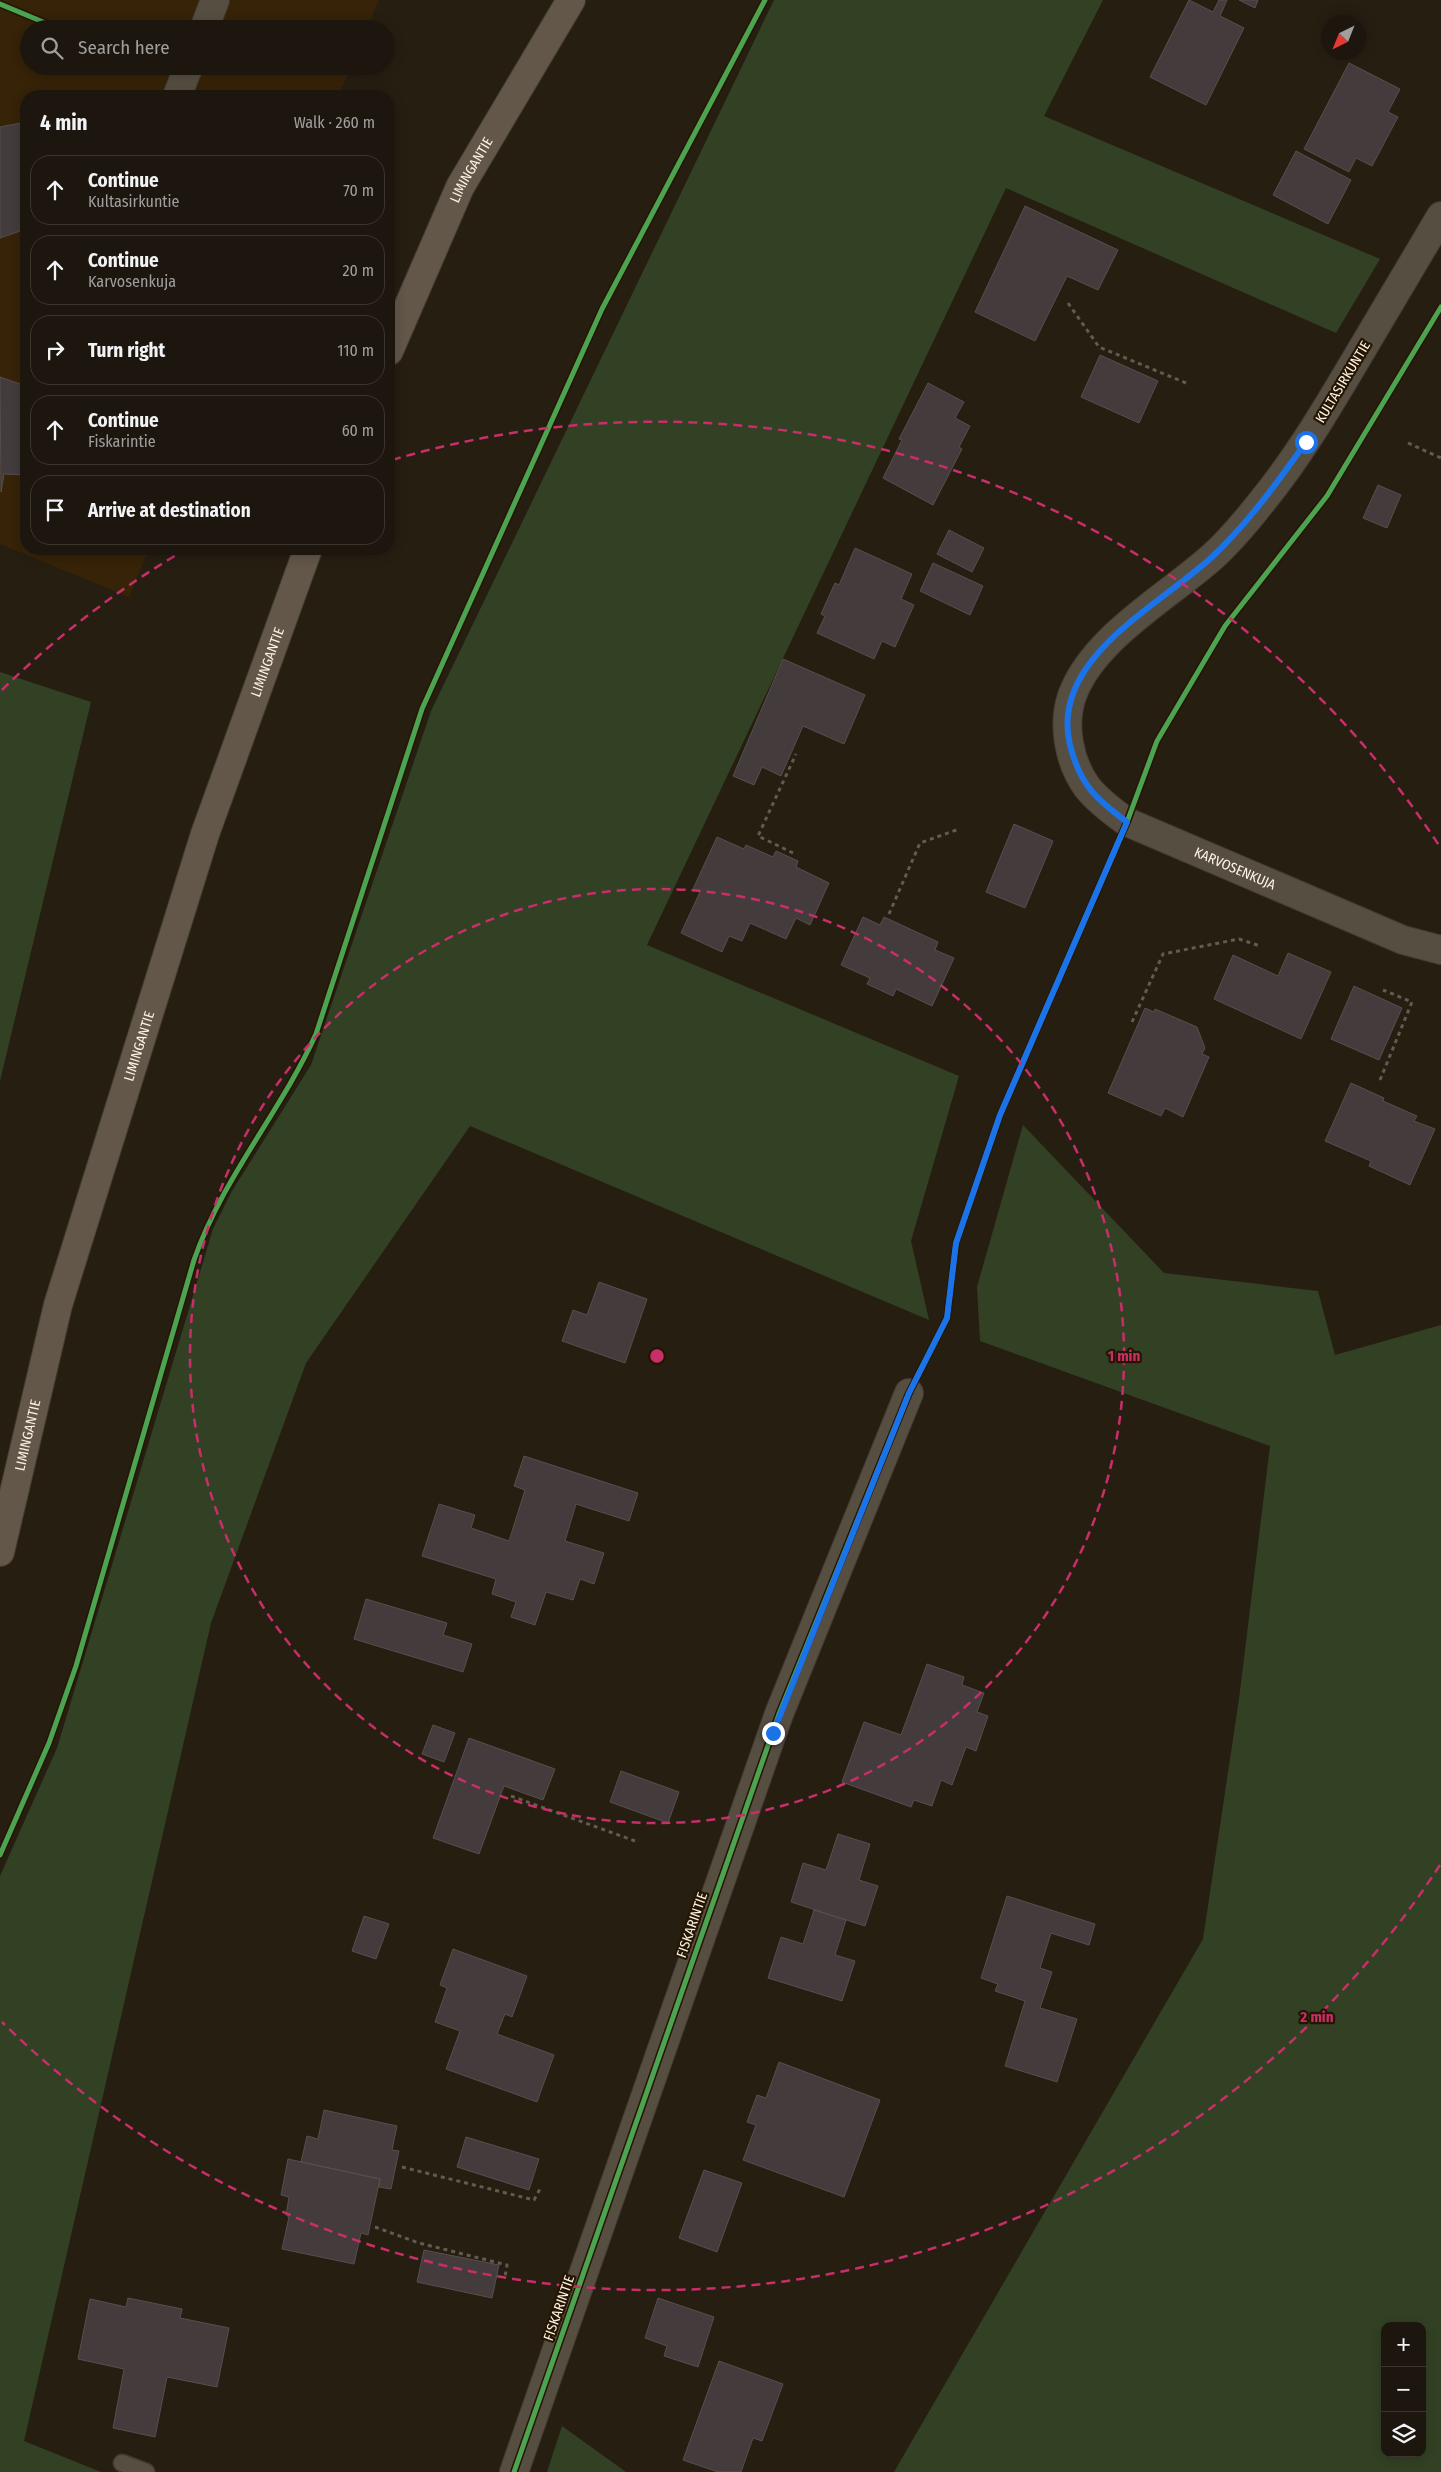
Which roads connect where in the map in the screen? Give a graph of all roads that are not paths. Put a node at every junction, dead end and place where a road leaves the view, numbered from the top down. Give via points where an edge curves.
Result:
1 (215, 0) edge
2 (571, 0) edge
3 (207, 20) edge
4 (185, 75) edge
5 (179, 90) edge
6 (1441, 216) edge
7 (395, 337) edge
8 (306, 555) edge
9 (1069, 739) joint
10 (1441, 950) edge
11 (909, 1393) dead end
12 (0, 1552) edge
13 (122, 2463) dead end
14 (146, 2472) edge
15 (514, 2472) edge

1 - 3 street
2 - 7 main road, LIMINGANTIE via 460,187
4 - 5 street
6 - 9 street, KULTASIRKUNTIE via 1312,434 1261,504 1212,557 1103,647 1083,672 1067,717
8 - 12 main road, LIMINGANTIE via 205,834 58,1305
9 - 10 street, KARVOSENKUJA via 1076,768 1088,787 1127,822 1404,940
11 - 15 street, FISKARINTIE via 779,1714
13 - 14 lane

